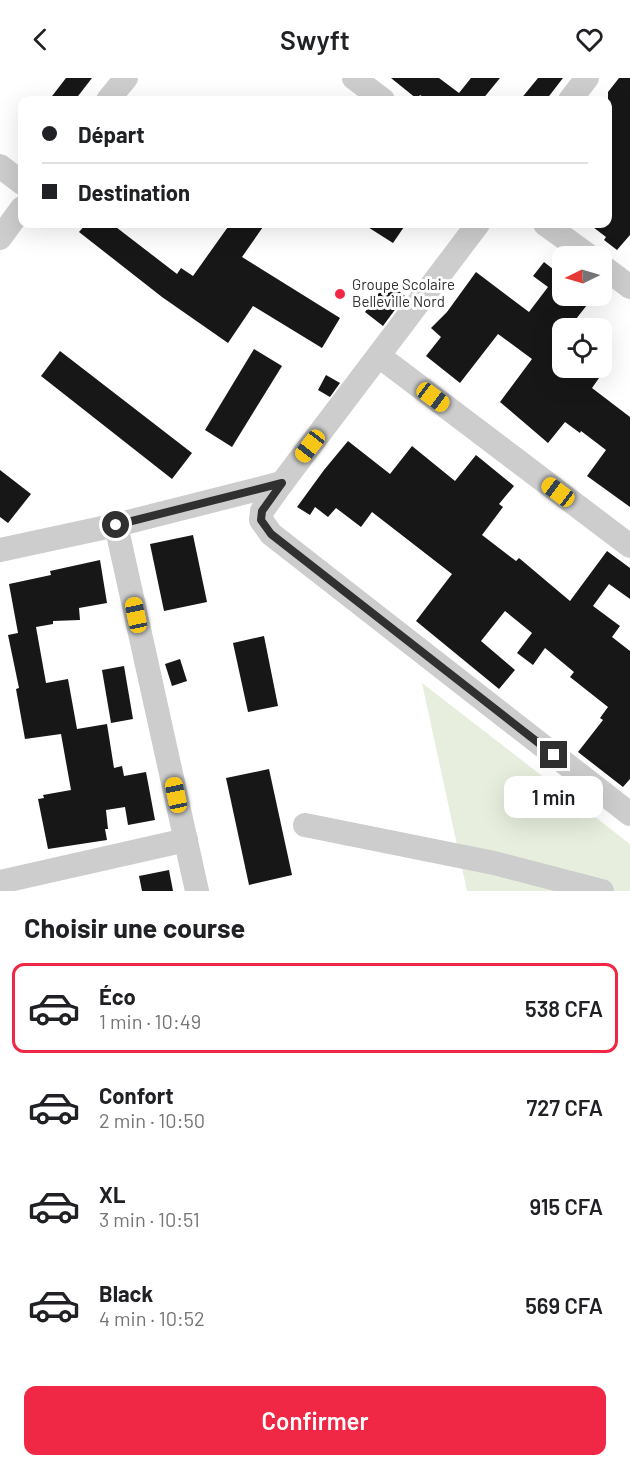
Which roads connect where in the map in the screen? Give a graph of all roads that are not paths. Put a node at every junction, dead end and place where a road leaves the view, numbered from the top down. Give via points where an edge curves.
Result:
1 (126, 78) edge
2 (354, 78) edge
3 (587, 78) edge
4 (111, 96) edge
5 (379, 96) edge
6 (573, 96) edge
7 (0, 165) edge
8 (18, 180) edge
9 (18, 213) edge
10 (475, 228) edge
11 (550, 228) edge
12 (0, 238) edge
13 (575, 246) edge
14 (612, 274) edge
15 (630, 287) edge
16 (379, 356) junction
17 (282, 483) junction
18 (116, 525) junction
19 (630, 546) edge
20 (0, 550) edge
21 (630, 814) edge
22 (304, 825) dead end
23 (186, 840) junction
24 (0, 882) edge
25 (197, 891) edge
26 (602, 891) edge

1 - 4 street
2 - 5 street
3 - 6 street
7 - 8 street
9 - 12 street
10 - 16 street
11 - 13 street
14 - 15 street
16 - 17 street
16 - 19 street
17 - 18 street
17 - 21 street via 262,511 261,520 271,534
18 - 20 street
18 - 23 street
22 - 26 street via 494,863
23 - 24 street
23 - 25 street

